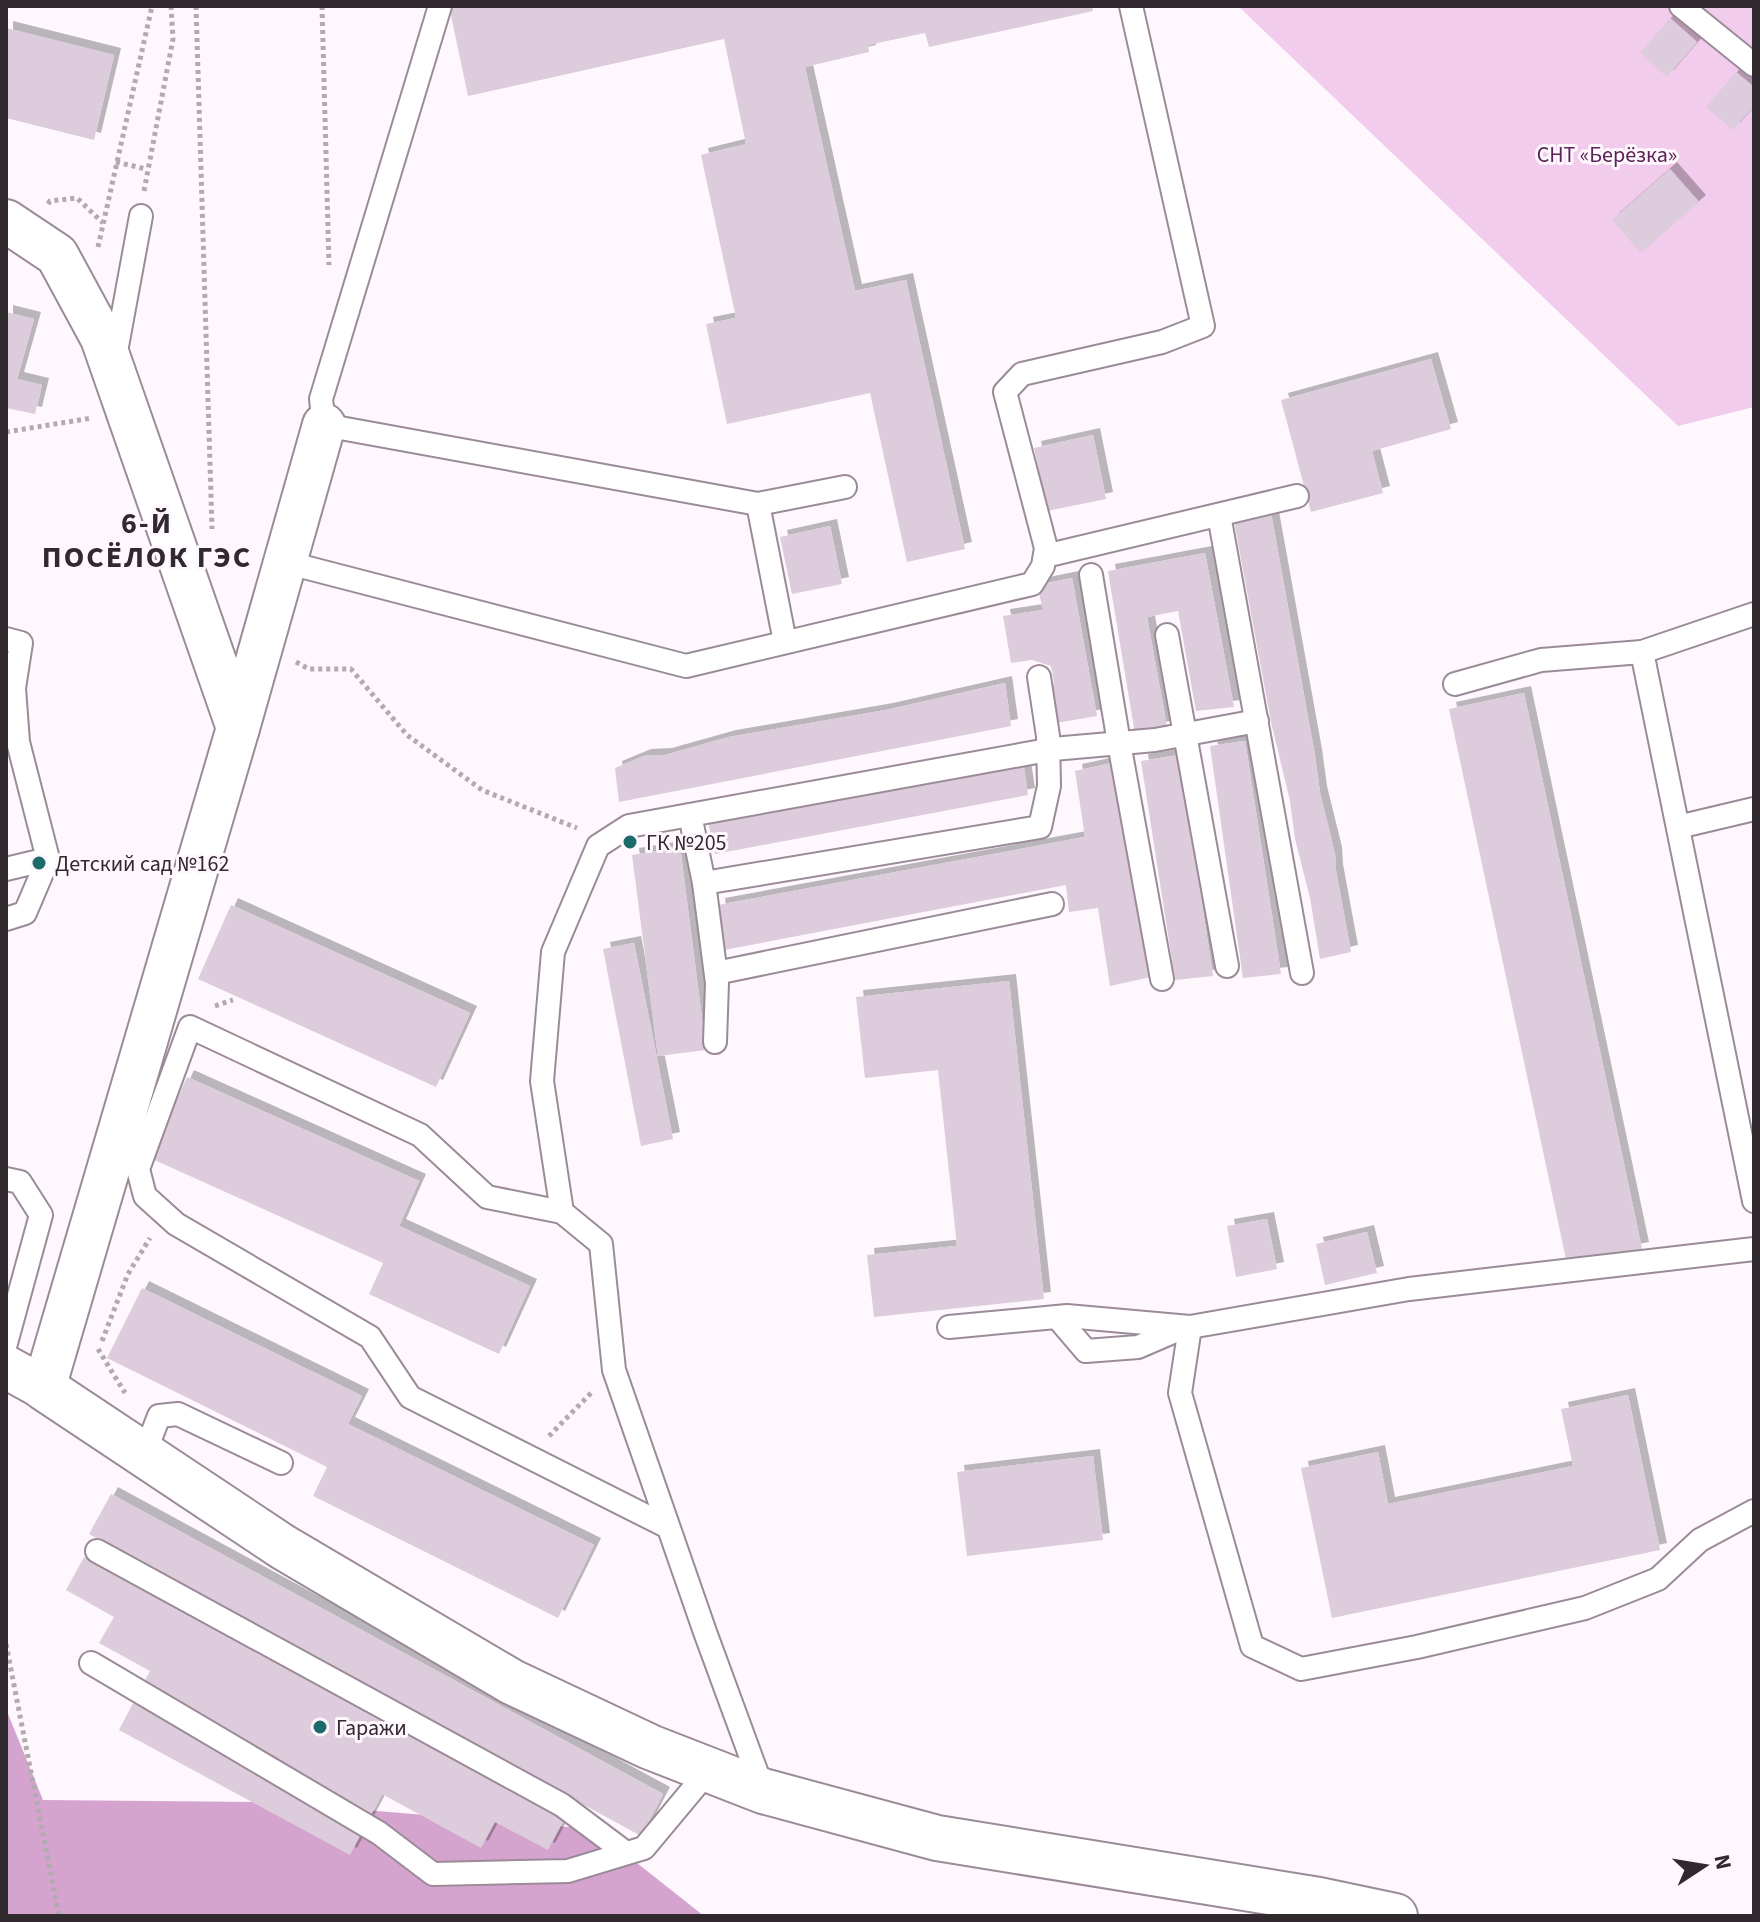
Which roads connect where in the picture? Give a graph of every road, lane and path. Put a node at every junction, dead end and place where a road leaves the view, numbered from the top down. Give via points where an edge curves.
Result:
1 (152, 6) edge
2 (171, 6) edge
3 (196, 6) edge
4 (322, 6) edge
5 (440, 6) edge
6 (1131, 6) edge
7 (1681, 6) edge
8 (1754, 65) edge
9 (116, 162) junction
10 (146, 169) junction
11 (141, 216) joint
12 (6, 221) edge
13 (329, 272) dead end
14 (85, 307) junction
15 (113, 370) junction
16 (128, 413) junction
17 (324, 425) junction
18 (6, 432) edge
19 (845, 487) dead end
20 (1297, 496) dead end
21 (758, 504) junction
22 (1219, 515) junction
23 (212, 545) dead end
24 (1045, 556) junction
25 (285, 562) junction
26 (1091, 575) dead end
27 (1754, 614) edge
28 (1167, 635) dead end
29 (264, 637) junction
30 (6, 639) edge
31 (785, 642) junction
32 (1642, 652) junction
33 (1039, 677) dead end
34 (11, 679) edge
35 (1455, 684) dead end
36 (1257, 721) junction
37 (238, 728) junction
38 (1187, 734) junction
39 (1119, 743) junction
40 (1048, 751) junction
41 (1754, 809) edge
42 (690, 815) junction
43 (629, 826) junction
44 (1678, 827) junction
45 (48, 859) junction
46 (6, 869) edge
47 (704, 883) junction
48 (1052, 904) dead end
49 (6, 919) edge
50 (1227, 966) dead end
51 (716, 973) junction
52 (1302, 973) dead end
53 (1162, 979) dead end
54 (715, 1042) dead end
55 (6, 1179) edge
56 (1754, 1201) edge
57 (562, 1212) junction
58 (165, 1213) junction
59 (1754, 1249) edge
60 (1057, 1317) junction
61 (1188, 1326) junction
62 (949, 1327) dead end
63 (6, 1343) edge
64 (93, 1362) dead end
65 (6, 1367) edge
66 (614, 1370) junction
67 (44, 1388) junction
68 (144, 1455) junction
69 (529, 1457) junction
70 (281, 1463) dead end
71 (1754, 1511) edge
72 (668, 1527) junction
73 (97, 1551) dead end
74 (6, 1644) edge
75 (91, 1663) dead end
76 (8, 1667) edge
77 (709, 1770) junction
78 (763, 1791) junction
79 (626, 1853) junction
80 (59, 1916) edge
81 (1395, 1916) edge

1 - 9 path
2 - 10 path via 173,39
3 - 23 path
4 - 13 path
5 - 17 lane via 321,399
6 - 24 lane via 1203,326 1162,342 1022,374 1005,392
7 - 8 lane
9 - 10 path
9 - 14 path
10 - 11 path
11 - 15 lane
12 - 14 street via 57,255
14 - 15 street
15 - 16 street
16 - 18 path
16 - 37 street
17 - 21 lane
17 - 25 street
19 - 21 lane
20 - 22 lane
21 - 31 lane
22 - 24 lane
22 - 36 lane
24 - 31 lane via 1032,584
25 - 29 street
25 - 31 lane via 686,666
26 - 39 lane
27 - 32 lane
28 - 38 lane
29 - 37 street
29 - 43 path via 266,647 309,669 351,669 407,735 482,790 587,832
30 - 34 lane via 21,643
32 - 35 lane via 1541,660
32 - 44 lane
33 - 40 lane
34 - 45 lane via 18,742
36 - 38 lane
36 - 52 lane
37 - 67 street
38 - 39 lane
38 - 50 lane
39 - 40 lane
39 - 53 lane
40 - 42 lane
40 - 47 lane via 1049,786 1040,827
41 - 44 lane
42 - 43 lane
42 - 47 lane
43 - 57 lane via 598,846 553,952 542,1081
44 - 56 lane
45 - 46 lane
45 - 49 lane via 25,913
47 - 51 lane
48 - 51 lane
51 - 54 lane
55 - 63 lane via 20,1182 41,1215
57 - 58 lane via 487,1197 420,1135 190,1027 138,1169 145,1196
57 - 66 lane via 601,1244
58 - 64 path via 128,1274
58 - 69 lane via 370,1337 410,1397
59 - 61 lane via 1409,1289
60 - 61 lane
60 - 61 lane via 1086,1351 1138,1347
60 - 62 lane
61 - 71 lane via 1180,1393 1252,1646 1301,1669 1585,1608 1658,1579 1700,1540
65 - 67 street
66 - 69 path
66 - 72 lane
67 - 68 street
68 - 70 lane via 159,1416 178,1414
68 - 77 street via 283,1547 512,1682
69 - 72 lane
72 - 78 lane
73 - 79 lane via 562,1805
74 - 76 path
75 - 79 lane via 379,1833 433,1874 568,1871
76 - 80 path
77 - 78 street
77 - 79 lane via 644,1848
78 - 81 street via 937,1838

